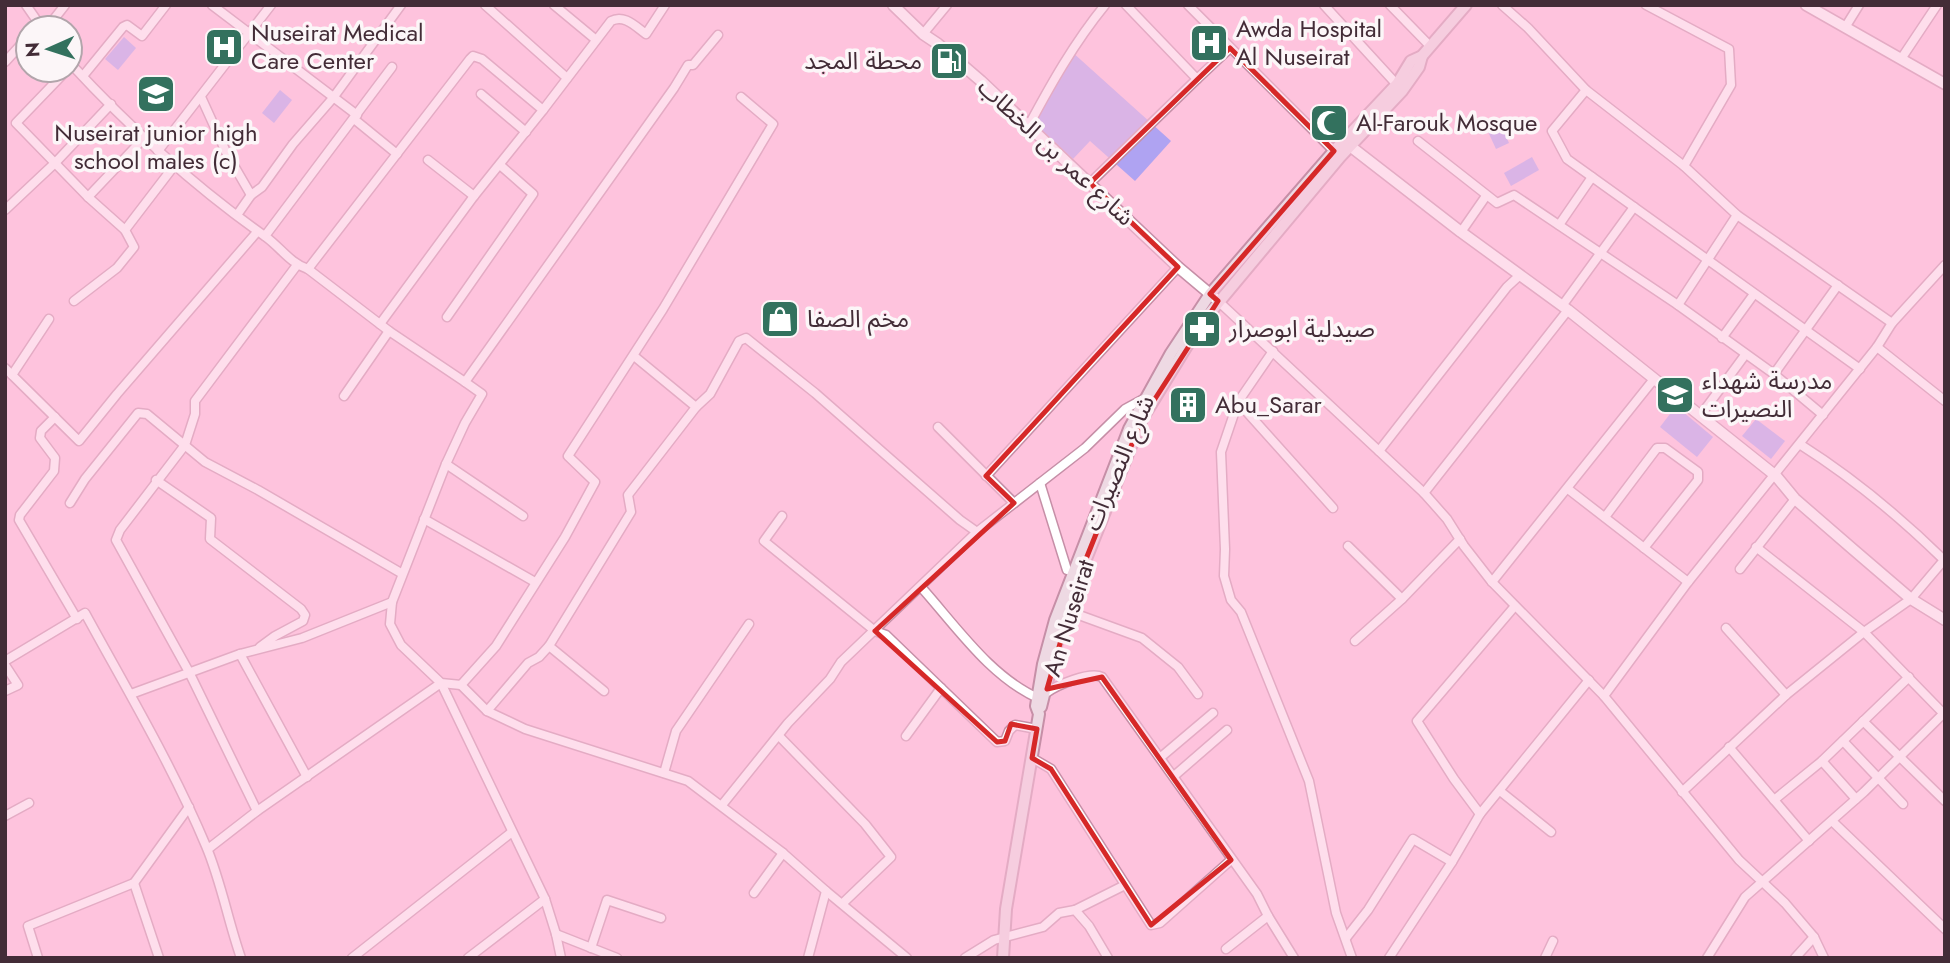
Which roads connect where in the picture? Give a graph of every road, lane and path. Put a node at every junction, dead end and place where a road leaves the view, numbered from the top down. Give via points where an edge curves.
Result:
1 (166, 5) edge
2 (212, 5) edge
3 (271, 5) edge
4 (401, 5) edge
5 (485, 5) edge
6 (554, 5) edge
7 (665, 5) edge
8 (893, 5) edge
9 (947, 5) edge
10 (1105, 5) edge
11 (1126, 5) edge
12 (1188, 5) edge
13 (1324, 5) edge
14 (1390, 5) edge
15 (1502, 5) edge
16 (1646, 5) edge
17 (1806, 5) edge
18 (1858, 5) edge
19 (1937, 5) edge
20 (1462, 7) edge
21 (1846, 26) junction
22 (249, 33) junction
23 (923, 34) junction
24 (718, 35) dead end
25 (595, 39) junction
26 (1430, 46) junction
27 (1230, 48) junction
28 (1901, 59) junction
29 (392, 67) dead end
30 (84, 75) edge
31 (84, 77) edge
32 (567, 78) junction
33 (1197, 79) junction
34 (53, 84) edge
35 (1945, 84) edge
36 (1399, 88) junction
37 (1586, 90) junction
38 (481, 94) dead end
39 (201, 97) junction
40 (741, 97) dead end
41 (333, 98) junction
42 (111, 104) junction
43 (543, 110) junction
44 (355, 117) junction
45 (1028, 127) junction
46 (526, 132) junction
47 (145, 137) junction
48 (1418, 141) dead end
49 (1350, 146) junction
50 (158, 150) junction
51 (397, 154) junction
52 (1337, 154) junction
53 (428, 160) dead end
54 (55, 163) junction
55 (500, 165) junction
56 (174, 166) junction
57 (1684, 166) junction
58 (1592, 177) junction
59 (1090, 183) junction
60 (251, 195) junction
61 (474, 196) junction
62 (88, 197) junction
63 (1486, 197) junction
64 (1634, 207) junction
65 (5, 210) edge
66 (237, 215) junction
67 (1737, 215) junction
68 (1559, 225) junction
69 (125, 230) junction
70 (1461, 232) junction
71 (261, 234) junction
72 (1601, 254) junction
73 (1707, 259) junction
74 (297, 265) junction
75 (1945, 265) edge
76 (1178, 267) junction
77 (308, 270) junction
78 (1520, 275) junction
79 (1838, 285) junction
80 (1754, 294) junction
81 (1214, 297) junction
82 (74, 301) dead end
83 (1678, 304) junction
84 (1565, 308) junction
85 (447, 317) dead end
86 (49, 319) dead end
87 (1892, 323) junction
88 (380, 324) junction
89 (1806, 329) junction
90 (389, 331) junction
91 (1722, 338) junction
92 (1877, 347) junction
93 (1273, 351) junction
94 (1745, 355) junction
95 (634, 356) junction
96 (1860, 369) junction
97 (9, 371) edge
98 (1774, 374) junction
99 (1654, 379) junction
100 (465, 382) junction
101 (344, 396) dead end
102 (1151, 396) junction
103 (1945, 401) edge
104 (1238, 402) junction
105 (696, 407) junction
106 (1823, 415) junction
107 (1700, 416) junction
108 (55, 417) junction
109 (938, 427) dead end
110 (185, 445) junction
111 (1801, 445) junction
112 (1379, 451) junction
113 (446, 464) junction
114 (986, 476) junction
115 (1776, 476) junction
116 (156, 480) junction
117 (1040, 483) junction
118 (1568, 489) junction
119 (1423, 493) junction
120 (1795, 499) junction
121 (70, 503) dead end
122 (1014, 503) junction
123 (1333, 508) dead end
124 (523, 516) dead end
125 (782, 516) dead end
126 (1605, 517) junction
127 (424, 519) junction
128 (977, 532) junction
129 (1460, 539) junction
130 (1348, 546) dead end
131 (1756, 547) junction
132 (1644, 548) junction
133 (1740, 569) dead end
134 (401, 573) junction
135 (1076, 573) junction
136 (535, 582) junction
137 (1492, 582) junction
138 (1688, 582) junction
139 (921, 587) junction
140 (1911, 598) junction
141 (1402, 599) junction
142 (392, 602) junction
143 (1515, 606) junction
144 (1068, 611) junction
145 (77, 619) junction
146 (1945, 620) edge
147 (749, 624) dead end
148 (1726, 628) dead end
149 (875, 631) junction
150 (1864, 632) junction
151 (1355, 641) dead end
152 (549, 646) junction
153 (258, 649) junction
154 (240, 654) junction
155 (5, 663) edge
156 (189, 672) junction
157 (1909, 677) junction
158 (1589, 680) junction
159 (441, 683) junction
160 (461, 685) junction
161 (941, 688) junction
162 (5, 691) edge
163 (604, 691) dead end
164 (131, 694) junction
165 (1198, 694) dead end
166 (1786, 695) junction
167 (1604, 696) junction
168 (1042, 697) junction
169 (487, 710) junction
170 (1944, 712) edge
171 (1213, 713) dead end
172 (1863, 721) junction
173 (1037, 729) junction
174 (1227, 730) dead end
175 (779, 736) junction
176 (906, 736) dead end
177 (1843, 741) junction
178 (1729, 747) junction
179 (1161, 757) junction
180 (1032, 758) junction
181 (1899, 758) junction
182 (1822, 761) junction
183 (664, 773) junction
184 (1174, 776) junction
185 (307, 777) junction
186 (1878, 779) junction
187 (1500, 791) junction
188 (1682, 792) junction
189 (1856, 799) junction
190 (1774, 800) junction
191 (1945, 800) edge
192 (29, 803) dead end
193 (1903, 804) dead end
194 (722, 805) junction
195 (189, 807) junction
196 (257, 811) junction
197 (1480, 814) junction
198 (5, 816) edge
199 (1832, 821) junction
200 (512, 832) junction
201 (1551, 832) dead end
202 (1809, 841) junction
203 (208, 849) junction
204 (783, 853) junction
205 (1231, 860) junction
206 (1452, 862) junction
207 (1765, 882) junction
208 (134, 883) junction
209 (1125, 885) junction
210 (826, 891) junction
211 (754, 893) dead end
212 (545, 899) junction
213 (843, 903) junction
214 (1075, 910) junction
215 (1268, 916) junction
216 (661, 918) dead end
217 (1945, 929) edge
218 (556, 934) junction
219 (1003, 937) junction
220 (1814, 937) junction
221 (1346, 938) junction
222 (1553, 940) dead end
223 (591, 948) junction
224 (1226, 949) dead end
225 (38, 958) edge
226 (159, 958) edge
227 (242, 958) edge
228 (352, 958) edge
229 (468, 958) edge
230 (561, 958) edge
231 (617, 958) edge
232 (808, 958) edge
233 (907, 958) edge
234 (965, 958) edge
235 (1003, 958) edge
236 (1108, 958) edge
237 (1294, 958) edge
238 (1352, 958) edge
239 (1390, 958) edge
240 (1545, 958) edge
241 (1707, 958) edge
242 (1795, 958) edge
243 (1824, 958) edge

1 - 30 street via 142,36 127,25 122,27
2 - 22 street
3 - 22 street
4 - 41 street
5 - 32 street
6 - 25 street
7 - 25 street via 646,34 617,18
8 - 23 street, شارع عمر بن الخطاب
9 - 23 street
10 - 45 street via 1058,71
11 - 33 street
12 - 27 street
13 - 36 street
14 - 26 street
15 - 37 street
16 - 57 street via 1730,49 1731,85
17 - 21 street
18 - 21 street
19 - 28 street
20 - 26 main road
21 - 28 street
22 - 39 street
22 - 41 street
23 - 45 street, شارع عمر بن الخطاب
24 - 100 street via 693,65 688,65
25 - 32 street
26 - 36 main road via 1411,61
27 - 33 street
27 - 52 street
28 - 35 street
29 - 44 street
31 - 42 street
32 - 43 street
33 - 59 street
34 - 54 street via 16,123
36 - 49 main road
36 - 52 main road
37 - 57 street
37 - 58 street via 1552,131 1567,159
38 - 46 street
39 - 50 street
39 - 60 street
40 - 95 street via 773,124
41 - 44 street
41 - 60 street
42 - 47 street
42 - 54 street
43 - 46 street
43 - 51 street via 473,56
44 - 51 street
44 - 71 street
45 - 59 street, شارع عمر بن الخطاب
46 - 55 street
47 - 50 street
47 - 62 street
48 - 63 street
49 - 52 main road
49 - 70 street
50 - 56 street
51 - 77 street
52 - 81 main road
53 - 61 street
54 - 62 street
54 - 65 street
55 - 61 street
55 - 85 street via 533,194
56 - 66 street
56 - 69 street
57 - 67 street
58 - 64 street
58 - 68 street
59 - 76 street, شارع عمر بن الخطاب
60 - 66 street
61 - 88 street
62 - 69 street
63 - 68 street via 1497,204 1514,195
63 - 70 street
64 - 72 street
64 - 73 street
66 - 71 street
67 - 73 street
67 - 79 street
68 - 72 street
69 - 82 street via 134,247 117,268
70 - 78 street
71 - 74 street
71 - 108 street via 79,441
72 - 83 street
72 - 84 street
73 - 80 street
73 - 83 street
74 - 77 street
74 - 110 street via 195,401
75 - 87 street
76 - 81 street, شارع عمر بن الخطاب
76 - 114 street
77 - 88 street
78 - 84 street
78 - 112 street
79 - 87 street
79 - 89 street
80 - 89 street
80 - 91 street
81 - 93 street
81 - 102 main road, An Nuseirat
83 - 91 street
84 - 99 street
84 - 119 street
86 - 97 street
87 - 92 street
88 - 90 street
89 - 96 street
89 - 98 street
90 - 100 street
90 - 101 street
91 - 94 street
92 - 96 street
92 - 103 street
93 - 104 street
93 - 112 street
94 - 98 street
94 - 107 street
95 - 105 street
95 - 136 street via 568,456 596,482
96 - 106 street
97 - 108 street
98 - 106 street
99 - 107 street
99 - 118 street
100 - 113 street via 482,394
102 - 117 street via 1125,409
102 - 135 main road, An Nuseirat
104 - 123 street
104 - 221 street via 1221,452 1224,576 1309,781 1336,912
105 - 128 street via 710,394 739,341 746,338
105 - 152 street via 628,495 631,512
106 - 111 street
107 - 115 street
108 - 145 street via 40,438 55,458 54,471 19,520
109 - 114 street
110 - 116 street
110 - 121 street via 148,414 138,412
110 - 134 street via 205,462
111 - 115 street
111 - 140 street via 1880,502 1944,561
112 - 119 street
113 - 124 street
113 - 127 street
114 - 122 street
115 - 120 street
115 - 138 street
116 - 153 street via 211,518 210,539 305,615 303,621
116 - 156 street via 116,540
117 - 122 street
117 - 135 street via 1067,570
118 - 126 street
118 - 137 street
119 - 129 street
120 - 131 street
120 - 140 street
122 - 128 street
125 - 149 street via 764,541
126 - 132 street
126 - 132 street via 1657,448 1665,448 1698,472 1698,480
127 - 134 street
127 - 136 street
128 - 139 street
129 - 137 street
129 - 141 street
130 - 141 street
131 - 133 street
131 - 150 street
132 - 138 street
134 - 142 street
135 - 144 main road, An Nuseirat
135 - 168 main road via 1049,639
136 - 160 street via 496,646
137 - 143 street
138 - 167 street
139 - 149 street
139 - 168 street via 966,641 1020,689
140 - 146 street
140 - 150 street
141 - 151 street
142 - 153 street via 302,638
142 - 159 street via 390,624 401,645
143 - 158 street
143 - 197 street via 1417,721
144 - 165 street via 1142,638 1178,667
144 - 168 main road, An Nuseirat
145 - 155 street
145 - 164 street via 85,613
147 - 183 street via 676,731
148 - 166 street
149 - 161 street via 886,635
149 - 175 street via 841,662
150 - 157 street
150 - 166 street
152 - 163 street
152 - 169 street
153 - 154 street
154 - 156 street
154 - 185 street
155 - 162 street via 18,685
156 - 164 street
156 - 196 street
157 - 170 street
157 - 172 street
158 - 167 street
158 - 187 street
159 - 160 street
159 - 185 street
159 - 200 street
160 - 169 street
161 - 173 street via 997,742 1004,741 1015,725
161 - 176 street
164 - 195 street
166 - 178 street
167 - 188 street
168 - 173 main road, An Nuseirat
168 - 179 street via 1055,686 1098,674
169 - 183 street via 525,729
170 - 181 street
171 - 179 street
172 - 177 street
172 - 181 street
173 - 180 main road
174 - 184 street
175 - 194 street
175 - 213 street via 891,857
177 - 182 street
177 - 186 street
178 - 188 street
178 - 190 street
179 - 184 street
180 - 209 street via 1051,769
180 - 219 main road
181 - 186 street
181 - 191 street
182 - 189 street
182 - 190 street
183 - 194 street via 688,781
184 - 205 street
185 - 196 street
186 - 189 street
186 - 193 street
187 - 197 street
187 - 201 street
188 - 207 street via 1739,860
189 - 199 street
190 - 202 street
192 - 198 street
194 - 204 street
195 - 203 street
195 - 208 street
196 - 203 street
197 - 206 street
199 - 202 street
199 - 217 street
200 - 212 street
200 - 228 street
202 - 207 street
203 - 227 street
204 - 210 street
204 - 211 street
205 - 209 street via 1160,923 1151,925
205 - 215 street
206 - 221 street via 1413,839
206 - 239 street
207 - 220 street
207 - 241 street via 1745,897
208 - 225 street via 28,926
208 - 226 street
209 - 214 street
210 - 213 street
210 - 232 street
212 - 218 street
212 - 229 street
213 - 233 street
214 - 219 street via 1059,914 1043,927
214 - 236 street
215 - 224 street
215 - 237 street
216 - 223 street via 607,900
218 - 223 street
218 - 230 street
219 - 234 street
219 - 235 main road
220 - 242 street
220 - 243 street
221 - 238 street
222 - 240 street
223 - 231 street

